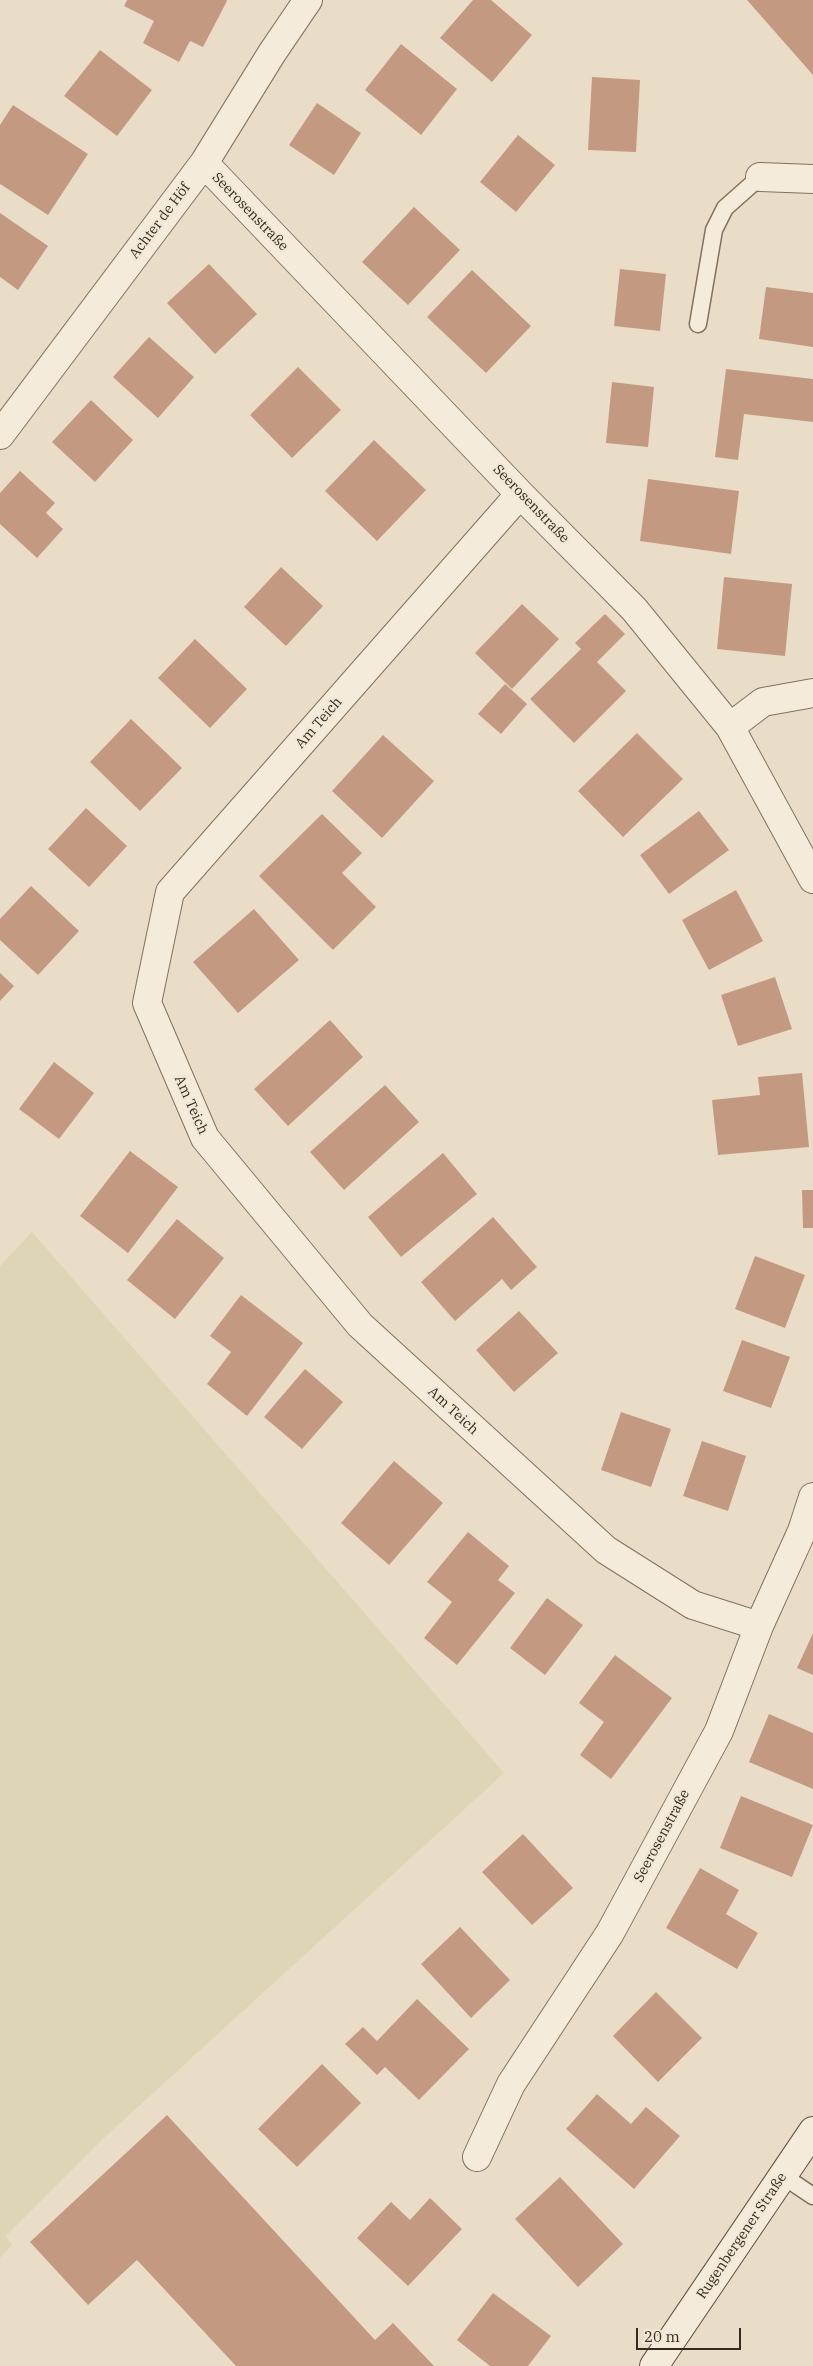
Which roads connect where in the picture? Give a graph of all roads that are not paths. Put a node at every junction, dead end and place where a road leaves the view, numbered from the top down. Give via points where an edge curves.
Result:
1 (308, 0) edge
2 (204, 163) junction
3 (760, 177) joint
4 (813, 179) edge
5 (698, 324) dead end
6 (0, 435) edge
7 (520, 494) junction
8 (813, 693) edge
9 (730, 728) junction
10 (813, 879) edge
11 (813, 1497) edge
12 (759, 1626) junction
13 (813, 2131) edge
14 (477, 2157) dead end
15 (783, 2176) junction
16 (813, 2196) edge
17 (654, 2366) edge

1 - 2 street, Achter de Höf
2 - 6 street, Achter de Höf
2 - 7 street, Seerosenstraße
3 - 4 street
3 - 5 lane via 725,208 714,230
7 - 9 street, Seerosenstraße via 634,609
7 - 12 street, Am Teich via 170,892 147,1003 204,1138 360,1325 606,1550 694,1605
8 - 9 street via 763,702
9 - 10 street, Seerosenstraße
11 - 12 street, Seerosenstraße via 802,1531
12 - 14 street, Seerosenstraße via 719,1731 610,1933 511,2084
13 - 15 street, Rugenbergener Straße
15 - 16 lane
15 - 17 street, Rugenbergener Straße

